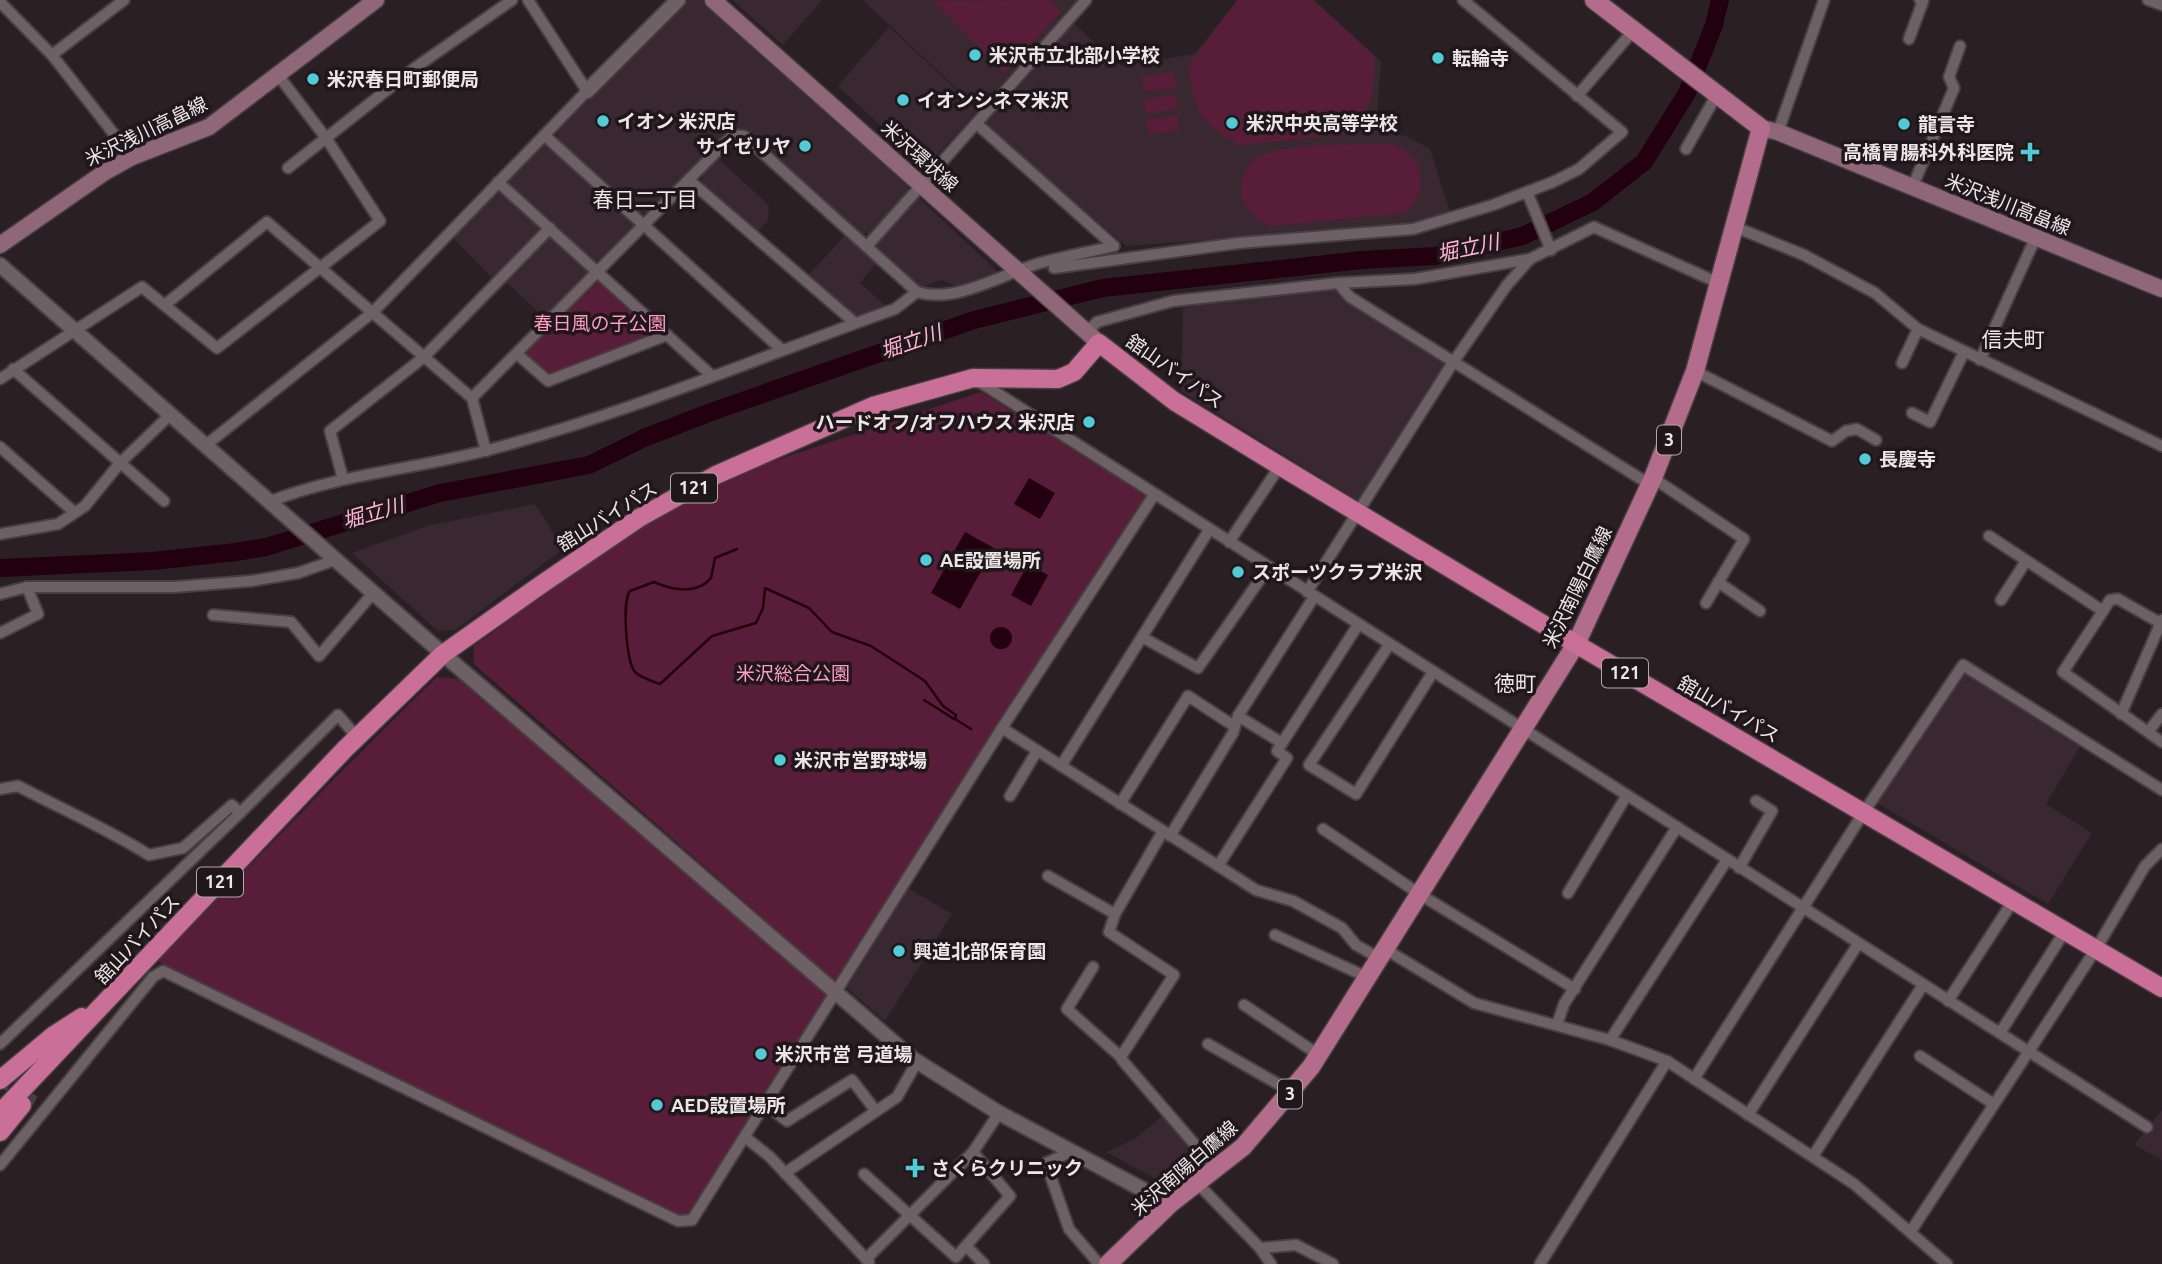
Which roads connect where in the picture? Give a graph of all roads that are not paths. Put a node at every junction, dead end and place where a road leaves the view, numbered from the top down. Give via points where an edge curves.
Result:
1 (124, 0) edge
2 (376, 0) edge
3 (512, 0) edge
4 (528, 0) edge
5 (678, 0) edge
6 (713, 0) edge
7 (1086, 0) edge
8 (1462, 0) edge
9 (1594, 0) edge
10 (1824, 0) edge
11 (1920, 0) edge
12 (2148, 0) edge
13 (0, 2) edge
14 (2162, 5) edge
15 (1633, 31) junction
16 (1909, 39) dead end
17 (1961, 46) dead end
18 (52, 55) junction
19 (278, 75) junction
20 (587, 91) junction
21 (1714, 94) junction
22 (1577, 96) junction
23 (977, 124) junction
24 (1769, 130) junction
25 (544, 135) junction
26 (326, 138) junction
27 (1686, 149) dead end
28 (132, 157) junction
29 (288, 168) dead end
30 (689, 180) junction
31 (498, 182) junction
32 (921, 185) junction
33 (1912, 188) junction
34 (1527, 192) junction
35 (644, 225) junction
36 (1735, 227) junction
37 (550, 228) junction
38 (2035, 239) junction
39 (0, 245) edge
40 (868, 245) junction
41 (1550, 248) junction
42 (1530, 259) junction
43 (0, 264) edge
44 (319, 267) junction
45 (1054, 268) dead end
46 (599, 271) junction
47 (1025, 278) junction
48 (1338, 284) junction
49 (1721, 284) junction
50 (2162, 289) edge
51 (917, 292) junction
52 (166, 304) junction
53 (373, 312) junction
54 (855, 323) junction
55 (75, 330) junction
56 (1918, 330) junction
57 (667, 335) junction
58 (1093, 337) junction
59 (782, 350) junction
60 (1964, 352) junction
61 (517, 354) junction
62 (424, 357) junction
63 (1980, 360) junction
64 (1454, 361) junction
65 (1902, 363) dead end
66 (13, 369) junction
67 (1695, 370) junction
68 (710, 375) junction
69 (973, 378) junction
70 (0, 379) edge
71 (472, 398) junction
72 (1912, 413) dead end
73 (170, 415) junction
74 (1876, 440) dead end
75 (206, 445) junction
76 (2162, 446) edge
77 (0, 447) edge
78 (486, 451) junction
79 (120, 463) junction
80 (1280, 466) junction
81 (343, 479) junction
82 (1651, 481) junction
83 (1154, 495) junction
84 (271, 501) junction
85 (164, 502) dead end
86 (74, 512) junction
87 (1360, 513) junction
88 (1209, 530) junction
89 (0, 534) edge
90 (1989, 536) dead end
91 (1229, 542) junction
92 (335, 557) junction
93 (2026, 561) junction
94 (1268, 568) junction
95 (1718, 582) junction
96 (27, 587) junction
97 (374, 592) junction
98 (0, 594) edge
99 (1310, 595) junction
100 (2001, 600) dead end
101 (1706, 603) dead end
102 (1760, 611) dead end
103 (2103, 611) junction
104 (212, 615) dead end
105 (2161, 622) edge
106 (1358, 625) junction
107 (0, 633) edge
108 (1142, 637) junction
109 (1576, 644) junction
110 (1389, 645) junction
111 (443, 654) junction
112 (1433, 673) junction
113 (2121, 714) junction
114 (2162, 714) edge
115 (1236, 721) junction
116 (1002, 728) junction
117 (1524, 730) junction
118 (2148, 732) junction
119 (357, 737) junction
120 (2162, 742) edge
121 (1282, 743) junction
122 (1037, 751) junction
123 (1061, 766) junction
124 (0, 789) edge
125 (2162, 790) edge
126 (1627, 795) junction
127 (1010, 796) dead end
128 (1756, 801) dead end
129 (1120, 804) junction
130 (1864, 812) junction
131 (240, 813) junction
132 (1677, 827) junction
133 (1323, 829) dead end
134 (1167, 833) junction
135 (2162, 849) edge
136 (1727, 860) junction
137 (1218, 866) junction
138 (1739, 868) junction
139 (1048, 876) dead end
140 (1568, 893) dead end
141 (1421, 895) junction
142 (2013, 901) junction
143 (1804, 907) junction
144 (1115, 914) junction
145 (2065, 931) junction
146 (1275, 935) dead end
147 (1858, 944) junction
148 (2096, 949) junction
149 (1382, 953) junction
150 (1093, 967) dead end
151 (1369, 978) junction
152 (1923, 985) junction
153 (2162, 988) edge
154 (1574, 989) junction
155 (835, 994) junction
156 (1948, 1001) junction
157 (106, 1002) junction
158 (1244, 1005) dead end
159 (1557, 1024) junction
160 (2000, 1033) junction
161 (1610, 1040) junction
162 (0, 1044) edge
163 (1208, 1044) dead end
164 (2028, 1050) junction
165 (1320, 1055) junction
166 (1920, 1056) dead end
167 (1122, 1058) junction
168 (1667, 1061) junction
169 (917, 1062) junction
170 (1694, 1079) junction
171 (0, 1080) edge
172 (1292, 1092) junction
173 (1993, 1103) junction
174 (766, 1105) junction
175 (876, 1111) junction
176 (0, 1113) edge
177 (999, 1113) junction
178 (1748, 1115) junction
179 (2147, 1127) dead end
180 (0, 1132) edge
181 (746, 1137) junction
182 (973, 1152) junction
183 (1071, 1152) junction
184 (1813, 1156) junction
185 (0, 1165) edge
186 (1216, 1169) junction
187 (785, 1173) junction
188 (864, 1174) dead end
189 (1198, 1184) junction
190 (1170, 1204) junction
191 (909, 1216) junction
192 (1911, 1231) junction
193 (967, 1247) junction
194 (1260, 1248) junction
195 (868, 1262) edge
196 (984, 1264) edge
197 (1099, 1264) edge
198 (1108, 1264) edge
199 (1271, 1264) edge
200 (1333, 1264) edge
201 (1540, 1264) edge
202 (1947, 1264) edge

1 - 18 street
2 - 19 main road, 米沢浅川高畠線
3 - 26 street
4 - 20 street
5 - 20 street
6 - 32 main road, 米沢環状線
7 - 23 street
8 - 22 street
9 - 15 main road
10 - 24 street
11 - 16 street
12 - 14 street
13 - 18 street
15 - 21 main road
15 - 22 street
17 - 33 street via 1949,77 1954,88
18 - 28 street
19 - 26 street
19 - 28 main road, 米沢浅川高畠線 via 209,127
20 - 25 street
21 - 24 main road
21 - 27 street
22 - 34 street via 1622,132 1579,169
23 - 32 street
23 - 47 street via 1114,246 1037,264
24 - 33 main road, 米沢浅川高畠線
24 - 36 main road, 米沢南陽白鷹線 / 3
25 - 31 street
25 - 35 street
26 - 29 street
26 - 44 street via 380,221
28 - 39 main road, 米沢浅川高畠線
30 - 35 street
30 - 40 street via 733,135 744,135
30 - 54 street
31 - 37 street
31 - 53 street
32 - 40 street
32 - 47 main road, 米沢環状線
33 - 38 main road, 米沢浅川高畠線
34 - 41 street
34 - 45 street via 1413,229 1239,243
35 - 46 street
35 - 59 street
36 - 49 main road, 米沢南陽白鷹線 / 3
36 - 56 street via 1794,250 1875,293
37 - 46 street
37 - 62 street
38 - 50 main road, 米沢浅川高畠線
38 - 63 street
40 - 51 street
41 - 42 street
41 - 49 street via 1594,227
42 - 48 street via 1415,279
42 - 64 street
43 - 55 street
44 - 52 street via 216,348
44 - 52 street via 267,222
44 - 53 street
46 - 57 street
46 - 61 street
47 - 51 street via 935,298
47 - 58 main road, 米沢環状線
48 - 58 street via 1152,305 1097,322
48 - 64 street via 1350,297
49 - 67 main road, 米沢南陽白鷹線 / 3
51 - 54 street via 895,309
52 - 55 street via 142,287
53 - 62 street
53 - 75 street
54 - 59 street
55 - 66 street
55 - 73 street
56 - 60 street
56 - 65 street
57 - 61 street via 548,381
57 - 68 street
58 - 69 highway, 舘山バイパス / 121 via 1074,372 1058,379
58 - 80 highway, 舘山バイパス / 121 via 1174,401
59 - 68 street
60 - 63 street
60 - 72 street via 1930,422
61 - 71 street
62 - 71 street
62 - 81 street via 330,431
63 - 76 street
64 - 82 street
64 - 87 street
66 - 70 street
66 - 79 street
67 - 74 street via 1832,441 1857,429
67 - 82 main road, 米沢南陽白鷹線 / 3
68 - 78 street via 565,428
69 - 83 street
69 - 111 highway, 舘山バイパス / 121 via 873,406 716,475 639,518
71 - 78 street
73 - 75 street
73 - 79 street
75 - 84 street
77 - 86 street
78 - 81 street
79 - 85 street
79 - 86 street via 85,506
80 - 87 highway, 舘山バイパス / 121
80 - 91 street
81 - 84 street
82 - 95 street via 1744,539
82 - 109 main road, 米沢南陽白鷹線 / 3
83 - 88 street
83 - 116 street
84 - 92 street
86 - 89 street via 58,524
87 - 99 street
87 - 109 highway, 舘山バイパス / 121
88 - 91 street
88 - 108 street
90 - 93 street
91 - 94 street
92 - 96 street via 298,573 251,581 174,587
92 - 97 street
93 - 100 street
93 - 103 street
94 - 99 street
94 - 108 street via 1198,668
95 - 101 street
95 - 102 street
96 - 98 street
96 - 107 street via 38,614
97 - 104 street via 319,656 291,622
97 - 111 street
99 - 106 street
99 - 115 street
103 - 105 street via 2110,600 2118,599
103 - 113 street via 2063,672
105 - 113 street
106 - 110 street
106 - 121 street
108 - 123 street
109 - 117 main road, 米沢南陽白鷹線 / 3
109 - 130 highway, 舘山バイパス / 121
110 - 112 street
110 - 112 street via 1309,765 1356,794
111 - 119 highway, 舘山バイパス / 121
111 - 155 street
112 - 117 street
113 - 118 street
114 - 118 street
115 - 121 street
115 - 129 street via 1188,696
115 - 134 street
116 - 122 street
116 - 155 street
117 - 126 street
117 - 141 main road, 米沢南陽白鷹線 / 3
118 - 120 street
119 - 131 street via 338,715
119 - 157 highway, 舘山バイパス / 121
121 - 137 street via 1277,751 1287,758
122 - 123 street
122 - 127 street
123 - 129 street
124 - 131 street via 18,786 149,855 183,848 232,805
125 - 130 street via 1963,665
126 - 132 street
126 - 140 street
128 - 138 street via 1772,811
129 - 134 street
130 - 142 highway, 舘山バイパス / 121
130 - 143 street
131 - 162 street
132 - 136 street
132 - 154 street
133 - 141 street
134 - 137 street
134 - 144 street
135 - 148 street via 2145,866
136 - 138 street
136 - 161 street
137 - 149 street via 1256,890 1293,901 1332,923 1356,944
138 - 143 street
139 - 144 street
141 - 149 main road, 米沢南陽白鷹線 / 3
141 - 154 street
142 - 145 highway, 舘山バイパス / 121
142 - 156 street
143 - 147 street
143 - 170 street
144 - 167 street via 1109,932 1174,975
145 - 148 highway, 舘山バイパス / 121
145 - 160 street
146 - 151 street
147 - 152 street
147 - 178 street
148 - 153 highway, 舘山バイパス / 121
148 - 164 street
149 - 151 main road, 米沢南陽白鷹線 / 3
149 - 159 street via 1474,1003
150 - 167 street via 1067,1009
151 - 165 main road, 米沢南陽白鷹線 / 3
152 - 156 street
152 - 184 street
154 - 159 street
155 - 169 street
155 - 174 street
156 - 160 street
157 - 171 highway via 54,1035
157 - 176 highway, 舘山バイパス / 121
157 - 180 highway
158 - 165 street
159 - 161 street
160 - 164 street
161 - 168 street
163 - 172 street
164 - 173 street
164 - 179 street
165 - 172 main road, 米沢南陽白鷹線 / 3
166 - 173 street
167 - 186 street
168 - 170 street
168 - 201 street
169 - 175 street via 897,1097
169 - 177 street
170 - 178 street
172 - 186 main road, 米沢南陽白鷹線 / 3 via 1243,1147
173 - 192 street
174 - 175 street via 787,1121 852,1080
174 - 181 street
175 - 187 street
177 - 182 street
177 - 183 street
178 - 184 street
181 - 185 street via 692,1220 678,1221 163,971 153,976 43,1105
181 - 187 street
182 - 191 street
182 - 193 street via 1010,1196
183 - 190 street
183 - 197 street via 1046,1163 1069,1228
184 - 192 street
186 - 189 main road, 米沢南陽白鷹線 / 3
187 - 195 street
188 - 191 street
189 - 190 main road, 米沢南陽白鷹線 / 3
189 - 194 street
190 - 198 main road, 米沢南陽白鷹線 / 3
191 - 193 street via 956,1257
191 - 195 street
192 - 202 street
193 - 196 street
194 - 199 street
194 - 200 street via 1296,1245

